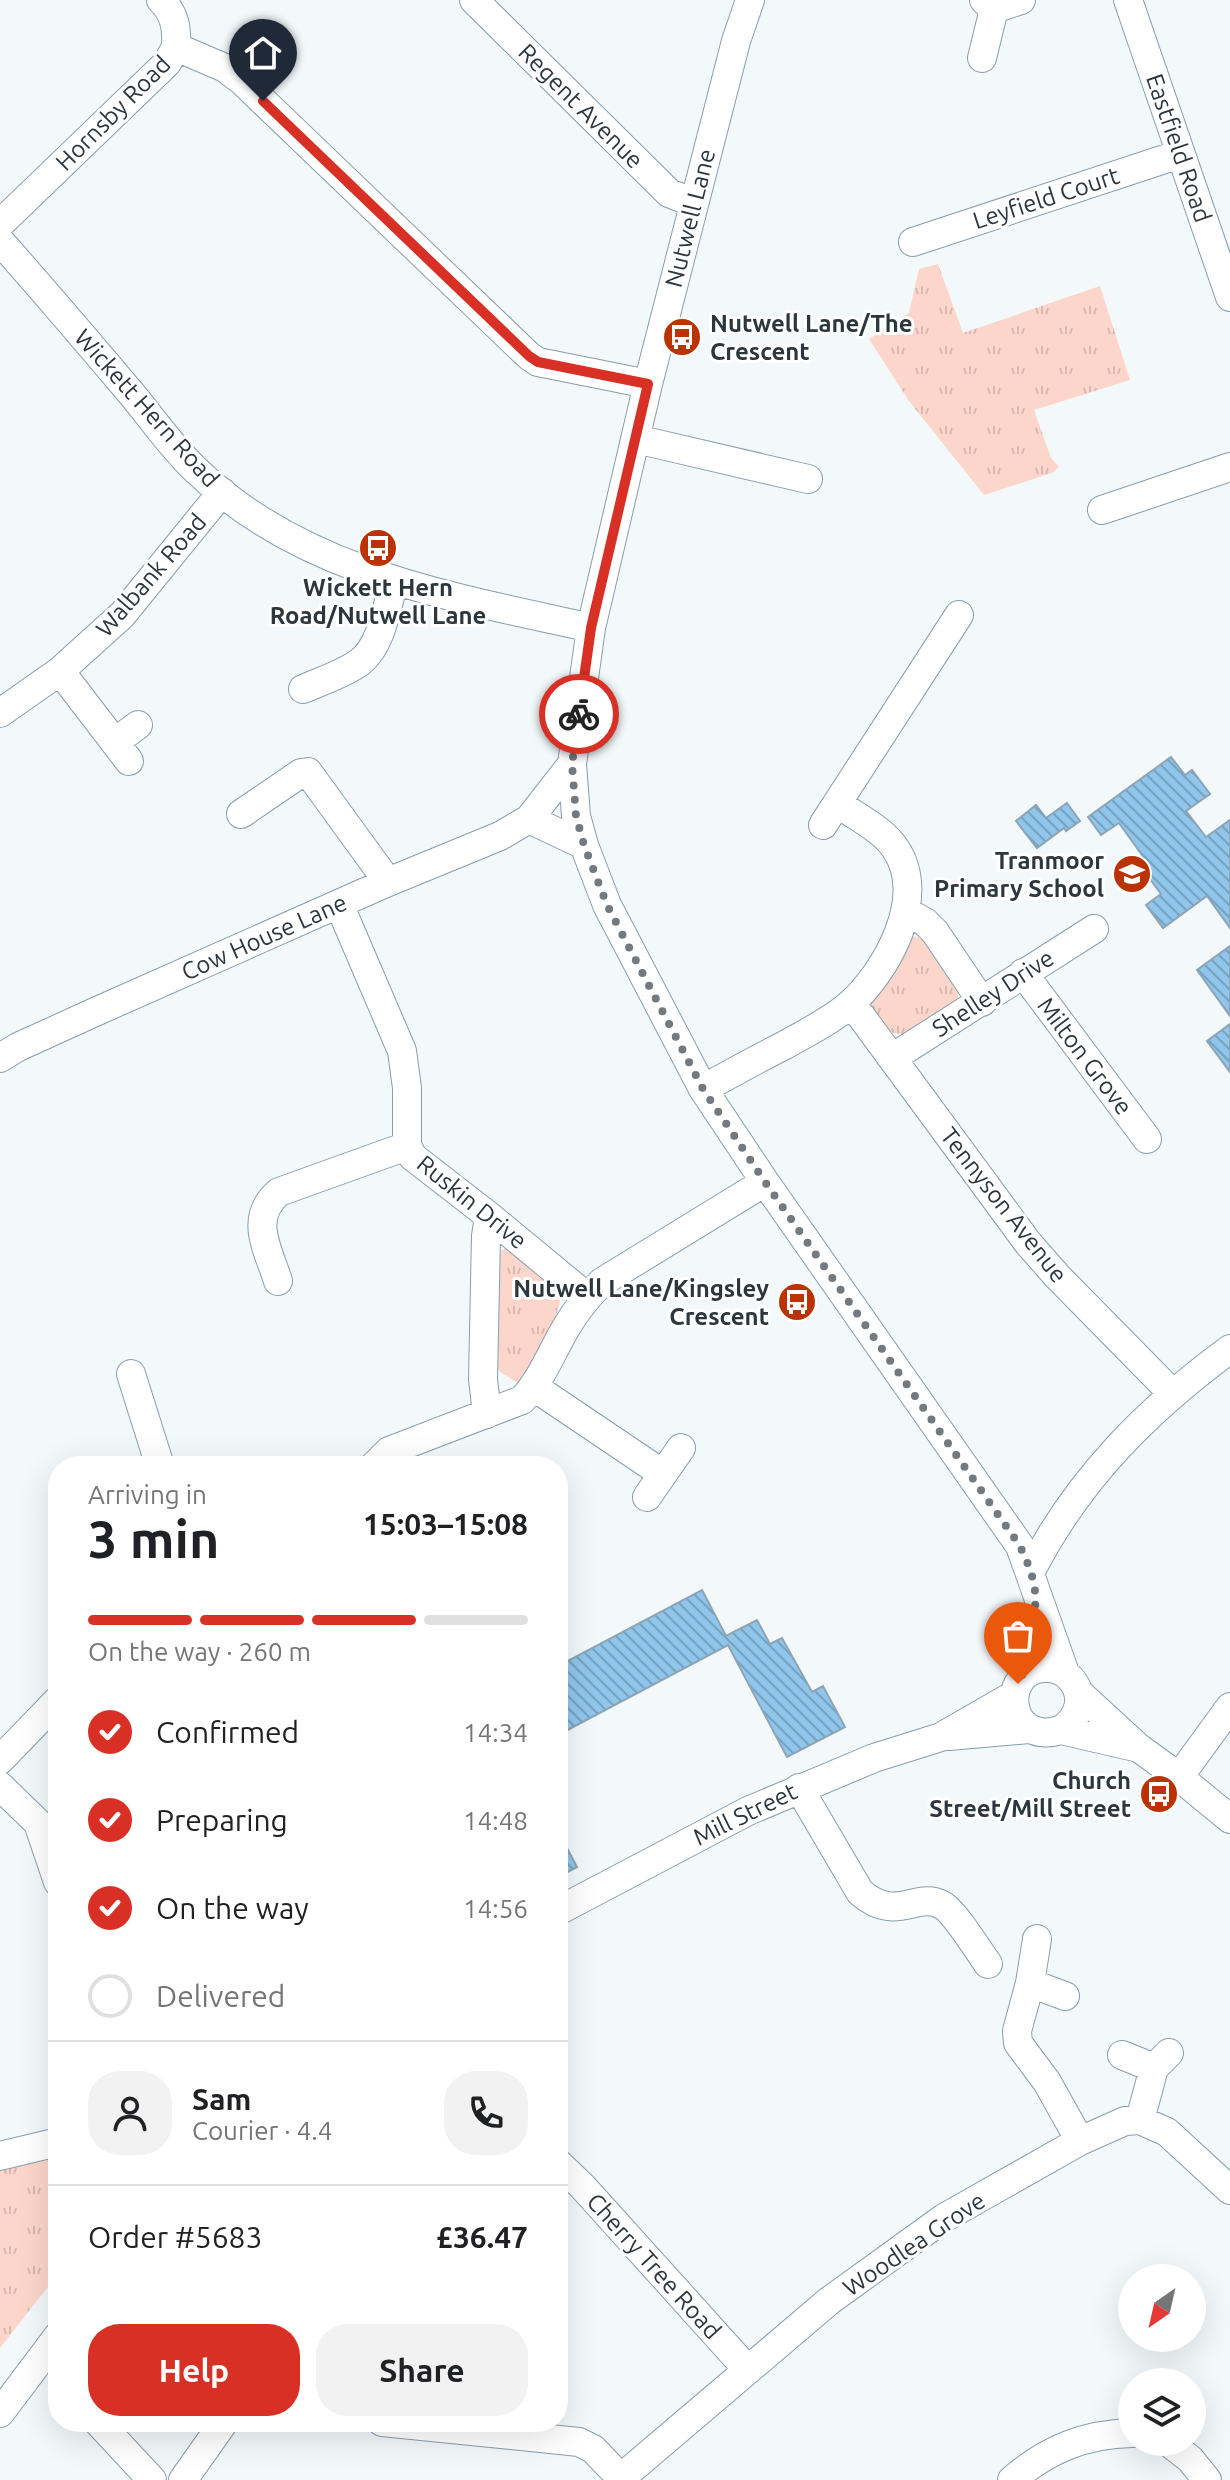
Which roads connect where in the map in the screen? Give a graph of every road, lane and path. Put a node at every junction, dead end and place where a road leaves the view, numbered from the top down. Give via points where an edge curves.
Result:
1 (161, 0) edge
2 (474, 0) edge
3 (750, 0) edge
4 (1021, 0) edge
5 (1128, 0) edge
6 (989, 4) edge
7 (176, 47) junction
8 (982, 58) dead end
9 (1180, 154) junction
10 (694, 203) junction
11 (0, 224) edge
12 (0, 241) edge
13 (913, 242) dead end
14 (1228, 287) edge
15 (648, 384) junction
16 (636, 439) junction
17 (1230, 467) edge
18 (808, 479) dead end
19 (222, 492) junction
20 (1102, 510) dead end
21 (394, 581) junction
22 (959, 615) dead end
23 (591, 628) junction
24 (60, 671) junction
25 (303, 689) dead end
26 (0, 713) edge
27 (138, 725) dead end
28 (572, 764) junction
29 (241, 814) dead end
30 (529, 819) junction
31 (584, 845) junction
32 (388, 882) junction
33 (339, 904) junction
34 (907, 912) junction
35 (1094, 929) dead end
36 (1023, 973) junction
37 (982, 1002) junction
38 (849, 1005) junction
39 (0, 1058) edge
40 (892, 1058) junction
41 (703, 1089) junction
42 (1147, 1139) dead end
43 (407, 1146) junction
44 (765, 1182) junction
45 (489, 1216) junction
46 (282, 1266) dead end
47 (587, 1297) junction
48 (1230, 1349) edge
49 (131, 1374) dead end
50 (534, 1387) junction
51 (1173, 1394) junction
52 (487, 1414) junction
53 (681, 1448) dead end
54 (157, 1456) edge
55 (384, 1456) edge
56 (1033, 1584) junction
57 (1072, 1683) junction
58 (1016, 1690) junction
59 (1230, 1707) edge
60 (48, 1710) edge
61 (1029, 1729) junction
62 (1061, 1730) junction
63 (941, 1737) junction
64 (1139, 1748) junction
65 (0, 1760) edge
66 (1179, 1777) junction
67 (0, 1786) edge
68 (799, 1788) junction
69 (1230, 1819) edge
70 (48, 1852) edge
71 (568, 1906) edge
72 (1037, 1939) dead end
73 (988, 1964) dead end
74 (1030, 1983) junction
75 (1065, 1996) dead end
76 (1122, 2055) dead end
77 (1140, 2120) junction
78 (1080, 2141) junction
79 (48, 2144) edge
80 (0, 2156) edge
81 (568, 2173) edge
82 (1230, 2190) edge
83 (748, 2370) junction
84 (48, 2371) edge
85 (0, 2413) edge
86 (107, 2432) edge
87 (217, 2432) edge
88 (480, 2432) edge
89 (1118, 2433) edge
90 (1186, 2456) edge
91 (622, 2479) edge
92 (152, 2480) edge
93 (183, 2480) edge
94 (1012, 2480) edge
95 (1207, 2480) edge

1 - 7 street via 177,27
2 - 10 street, Regent Avenue via 669,193
3 - 10 street, Nutwell Lane
4 - 6 street
5 - 9 street, Eastfield Road
6 - 8 street
7 - 11 street, Hornsby Road via 167,63
7 - 15 street, Hornsby Road via 241,80 529,356
9 - 13 street, Leyfield Court
9 - 14 street, Eastfield Road
10 - 15 street, Nutwell Lane
12 - 19 street, Wickett Hern Road via 196,470
15 - 16 street, Nutwell Lane
16 - 18 street
16 - 23 street, Nutwell Lane
17 - 20 street
19 - 21 street, Wickett Hern Road via 324,556
19 - 24 street, Walbank Road via 122,615
21 - 23 street, Wickett Hern Road
21 - 25 street via 369,652 360,662
22 - 34 street via 830,814 882,835 895,847 909,882
23 - 28 street, Nutwell Lane
24 - 26 street, Walbank Road
24 - 27 street via 122,751
28 - 30 street, Cow House Lane
28 - 31 street, Nutwell Lane
29 - 32 street via 308,772
30 - 31 street
30 - 32 street, Cow House Lane
31 - 41 street, Nutwell Lane via 607,905
32 - 33 street, Cow House Lane
33 - 39 street, Cow House Lane
33 - 43 street, Ruskin Drive via 402,1051
34 - 37 street via 935,932
34 - 38 street via 872,979
35 - 36 street, Shelley Drive
36 - 37 street, Shelley Drive
36 - 42 street, Milton Grove
37 - 40 street, Shelley Drive
38 - 40 street, Tennyson Avenue
38 - 41 street via 824,1024
40 - 51 street, Tennyson Avenue via 1028,1243
41 - 44 street, Nutwell Lane
43 - 45 street, Ruskin Drive via 420,1163
43 - 46 street via 269,1200 261,1226
44 - 47 street via 614,1274
44 - 56 street, Nutwell Lane via 1020,1546
45 - 47 street, Ruskin Drive
45 - 52 street via 483,1379
47 - 50 street
48 - 51 street
49 - 54 street
50 - 52 street via 522,1400
50 - 53 street via 655,1486
51 - 56 street via 1082,1488 1061,1518
52 - 55 street
56 - 57 street, Nutwell Lane
56 - 58 street via 1031,1655
57 - 58 street via 1054,1668 1041,1668 1030,1672
57 - 62 street via 1079,1704
57 - 64 street
58 - 61 street via 1015,1711
58 - 63 street, Mill Street
59 - 66 street
60 - 65 street
61 - 62 street via 1050,1734
61 - 63 street, Mill Street
62 - 64 street
63 - 68 street, Mill Street
64 - 66 street
66 - 69 street
67 - 70 street via 38,1823
68 - 71 street, Mill Street
68 - 73 street via 860,1892 888,1908 934,1901 946,1906
72 - 74 street
74 - 75 street
74 - 78 street via 1018,2043
76 - 77 street via 1162,2061
77 - 78 street, Woodlea Grove via 1125,2121
77 - 82 street via 1167,2132
78 - 83 street, Woodlea Grove via 944,2218 829,2301
79 - 80 street
81 - 83 street, Cherry Tree Road
83 - 91 street, Woodlea Grove
84 - 85 street
86 - 92 street
87 - 93 street
88 - 91 street via 579,2442
89 - 94 street via 1079,2439 1053,2450
90 - 95 street

